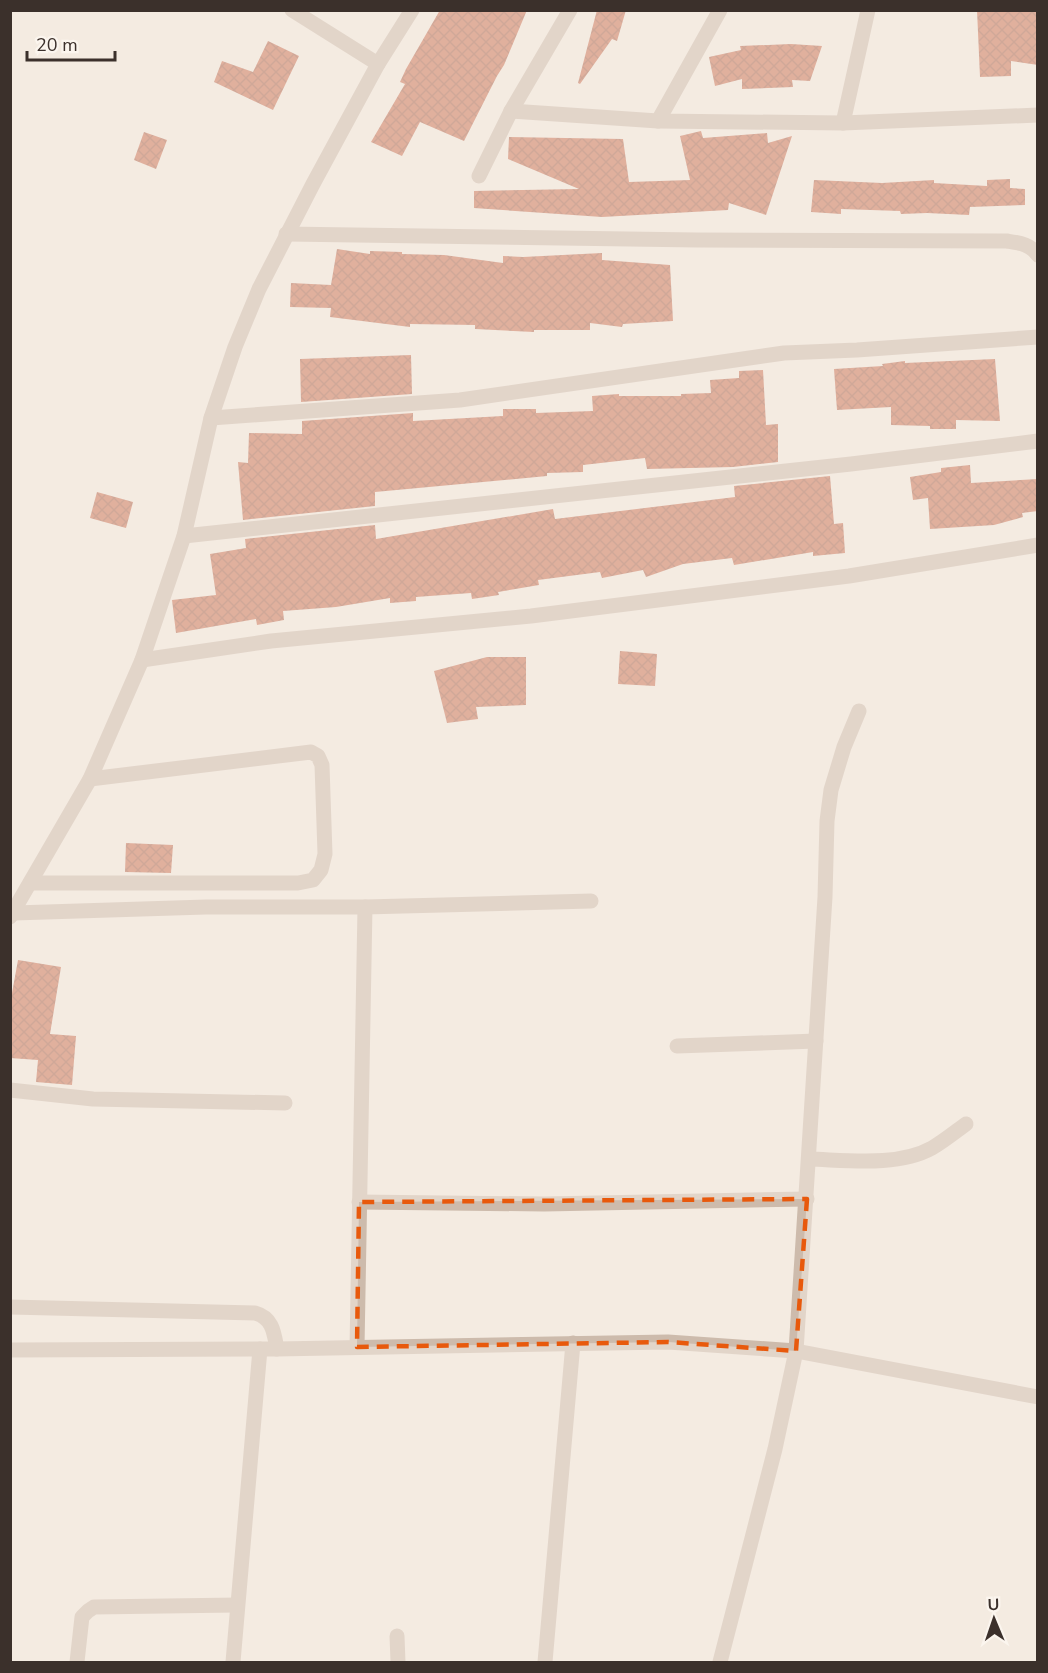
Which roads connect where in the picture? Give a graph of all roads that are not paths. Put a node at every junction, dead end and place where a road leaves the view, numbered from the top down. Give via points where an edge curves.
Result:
1 (292, 10) edge
2 (412, 10) edge
3 (570, 10) edge
4 (720, 10) edge
5 (868, 10) edge
6 (378, 64) junction
7 (511, 111) junction
8 (1038, 114) edge
9 (658, 121) junction
10 (843, 123) junction
11 (479, 176) dead end
12 (286, 234) junction
13 (1038, 255) edge
14 (1038, 336) edge
15 (210, 418) junction
16 (1038, 441) edge
17 (184, 536) junction
18 (1038, 545) edge
19 (142, 660) junction
20 (859, 711) dead end
21 (90, 779) junction
22 (30, 883) junction
23 (591, 901) dead end
24 (365, 907) junction
25 (12, 915) edge
26 (816, 1041) junction
27 (677, 1046) dead end
28 (10, 1090) edge
29 (285, 1103) dead end
30 (966, 1124) dead end
31 (809, 1159) junction
32 (807, 1199) junction
33 (359, 1202) junction
34 (10, 1307) edge
35 (573, 1343) junction
36 (357, 1347) junction
37 (260, 1349) junction
38 (277, 1349) junction
39 (10, 1350) edge
40 (796, 1351) junction
41 (1038, 1397) edge
42 (237, 1605) junction
43 (397, 1636) dead end
44 (77, 1662) edge
45 (233, 1662) edge
46 (398, 1662) edge
47 (545, 1662) edge
48 (720, 1662) edge

1 - 6 street
2 - 6 street
3 - 7 street
4 - 9 street
5 - 10 street
6 - 12 street
7 - 9 street
7 - 11 street
8 - 10 street
9 - 10 street
12 - 13 street via 1007,241 1023,243
12 - 15 street via 235,347
14 - 15 street via 784,353 460,400
15 - 17 street
16 - 17 street
17 - 19 street
18 - 19 street via 849,576 531,616 271,641
19 - 21 street
20 - 26 street via 843,747 831,790
21 - 22 street
21 - 22 street via 311,752 322,765 325,854 321,870 313,880 298,883
22 - 25 street
23 - 24 street
24 - 25 street via 206,907
24 - 33 street
26 - 27 street
26 - 31 street
28 - 29 street via 93,1099
30 - 31 street via 931,1149 907,1157 870,1161
31 - 32 street
32 - 33 street via 544,1204
32 - 40 street
33 - 36 street
34 - 38 street via 255,1313 269,1322
35 - 36 street
35 - 40 street via 668,1342
35 - 47 street
36 - 38 street
37 - 38 street
37 - 39 street
37 - 42 street
40 - 41 street
40 - 48 street
42 - 44 street via 94,1607 82,1617
42 - 45 street
43 - 46 street

